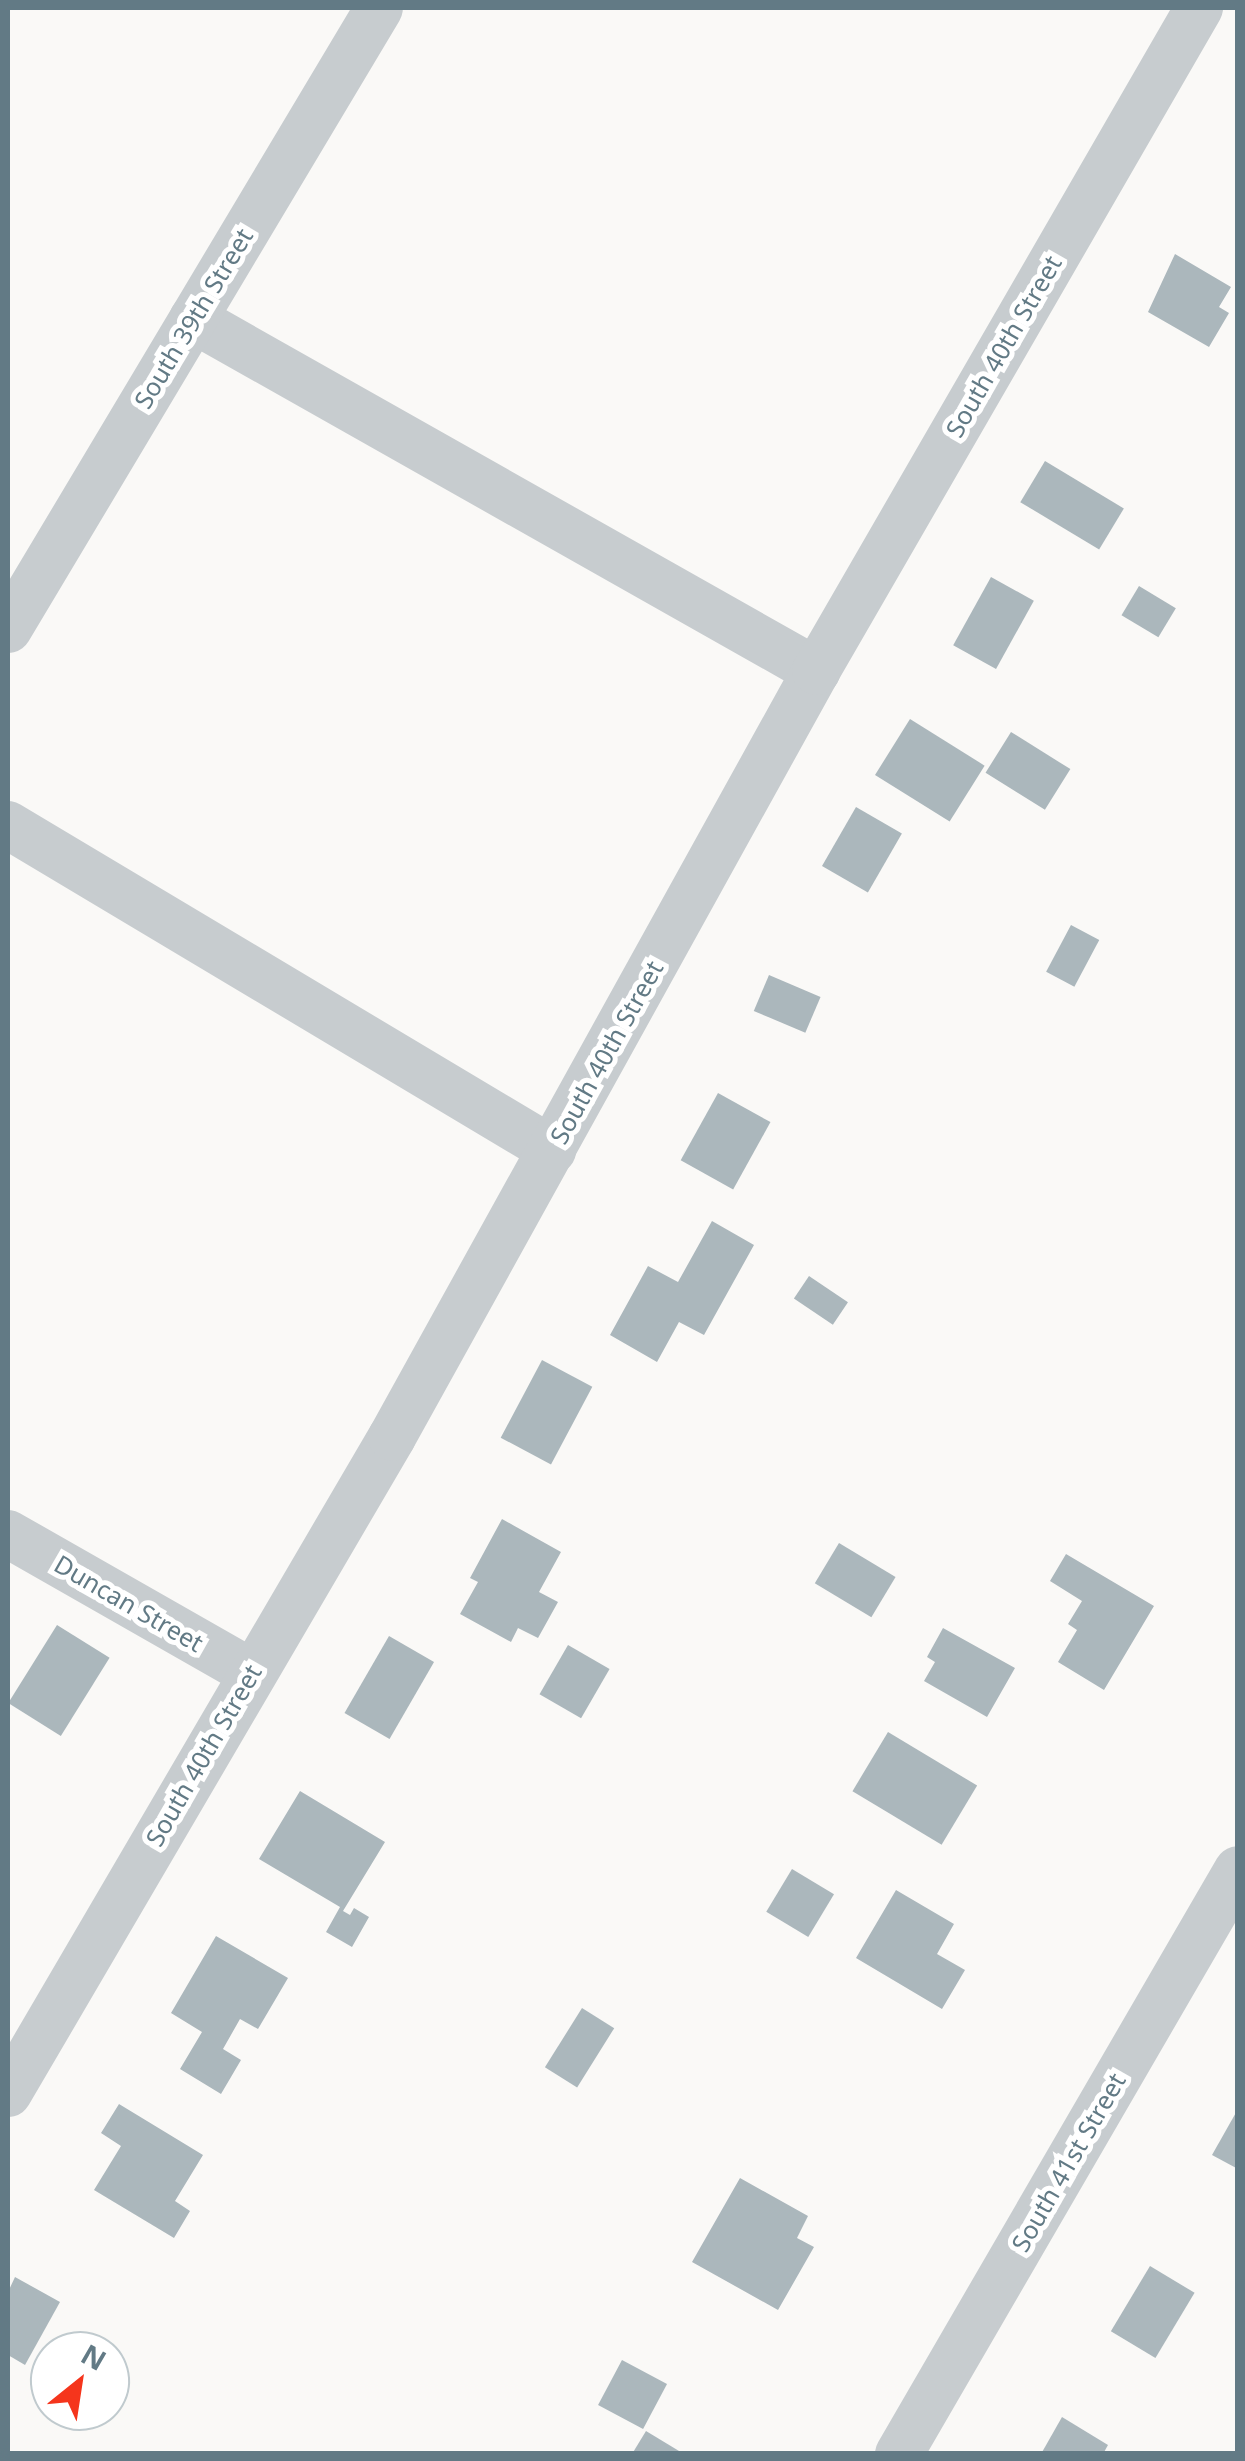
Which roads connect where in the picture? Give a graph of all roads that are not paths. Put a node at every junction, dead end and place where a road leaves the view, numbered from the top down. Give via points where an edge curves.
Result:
1 (379, 8) edge
2 (1199, 8) edge
3 (193, 319) junction
4 (8, 630) edge
5 (816, 671) junction
6 (8, 825) edge
7 (552, 1150) junction
8 (8, 1534) edge
9 (250, 1672) junction
10 (1238, 1870) edge
11 (8, 2094) edge
12 (899, 2454) edge

1 - 3 street, South 39th Street
2 - 5 street, South 40th Street
3 - 4 street, South 39th Street
3 - 5 street
5 - 7 street, South 40th Street
6 - 7 street
7 - 9 street, South 40th Street via 392,1437
8 - 9 street, Duncan Street
9 - 11 street, South 40th Street
10 - 12 street, South 41st Street

